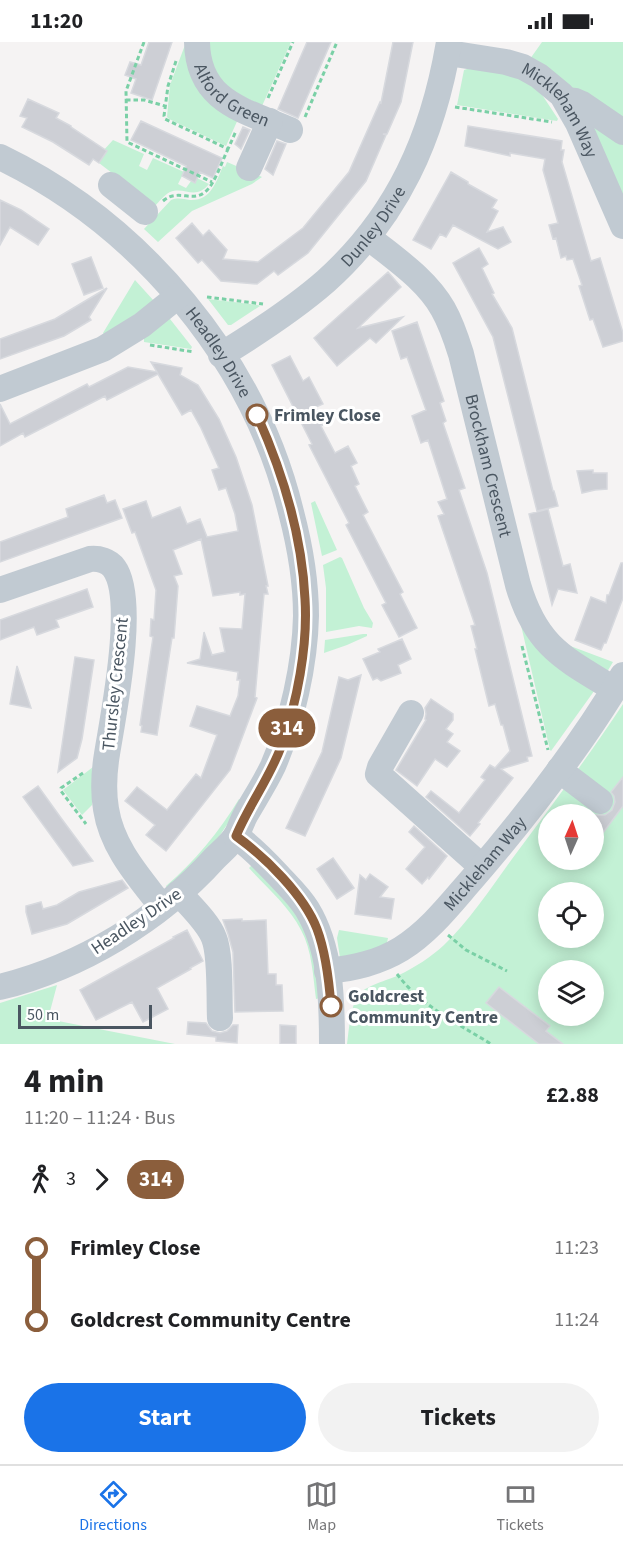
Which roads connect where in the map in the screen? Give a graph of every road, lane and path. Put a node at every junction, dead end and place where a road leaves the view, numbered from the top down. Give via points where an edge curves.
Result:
1 (144, 42) edge
2 (293, 42) edge
3 (337, 42) edge
4 (188, 47) edge
5 (448, 47) edge
6 (126, 100) junction
7 (566, 100) junction
8 (436, 104) junction
9 (165, 106) junction
10 (266, 119) junction
11 (578, 123) junction
12 (623, 132) edge
13 (228, 149) junction
14 (0, 157) edge
15 (249, 168) dead end
16 (212, 182) junction
17 (137, 199) joint
18 (107, 226) junction
19 (623, 226) edge
20 (368, 237) junction
21 (190, 297) junction
22 (266, 305) dead end
23 (127, 335) junction
24 (210, 353) junction
25 (0, 388) edge
26 (0, 590) edge
27 (522, 645) dead end
28 (619, 682) edge
29 (411, 713) dead end
30 (559, 770) junction
31 (600, 801) dead end
32 (236, 836) junction
33 (482, 867) junction
34 (171, 900) junction
35 (434, 922) junction
36 (388, 956) junction
37 (327, 971) junction
38 (507, 971) dead end
39 (0, 987) edge
40 (220, 1018) dead end
41 (332, 1044) edge
42 (491, 1044) edge

1 - 6 path
2 - 10 path
3 - 10 path via 300,124
4 - 9 path via 168,86
4 - 10 street, Alford Green via 208,85 221,97
5 - 7 street, Mickleham Way via 523,67
5 - 8 street, Dunley Drive
6 - 9 path
6 - 16 path via 127,142
7 - 11 street, Mickleham Way
7 - 12 street via 582,104
8 - 11 path
8 - 20 street, Dunley Drive via 404,181
9 - 13 path via 168,121
10 - 13 path
10 - 15 street
11 - 19 street, Mickleham Way
13 - 16 path
14 - 18 street, Headley Drive via 54,187
16 - 17 path via 198,196
17 - 18 street
18 - 21 street, Headley Drive
20 - 24 street, Dunley Drive via 310,294
20 - 28 street, Brockham Crescent via 422,282 452,327 518,585 531,619 562,656
21 - 22 path
21 - 23 street
21 - 24 street, Headley Drive
23 - 24 path via 144,344
23 - 25 street via 91,355
24 - 32 street, Headley Drive via 256,412 278,467 298,544 305,599 298,682 286,730 272,768
26 - 34 street, Thursley Crescent via 95,558 106,561 117,572 123,635 106,762 105,806 118,847 136,874
27 - 30 path via 547,749
28 - 30 street, Mickleham Way
29 - 33 street via 378,774
30 - 31 street
30 - 33 street, Mickleham Way
32 - 34 street, Headley Drive
32 - 37 street via 268,864 307,909 317,930
33 - 35 street, Mickleham Way
34 - 39 street, Headley Drive via 87,955
34 - 40 street via 210,930 215,940
35 - 36 street, Mickleham Way
35 - 38 path via 459,945
36 - 37 street, Mickleham Way via 365,965
36 - 42 path via 415,995
37 - 41 street

